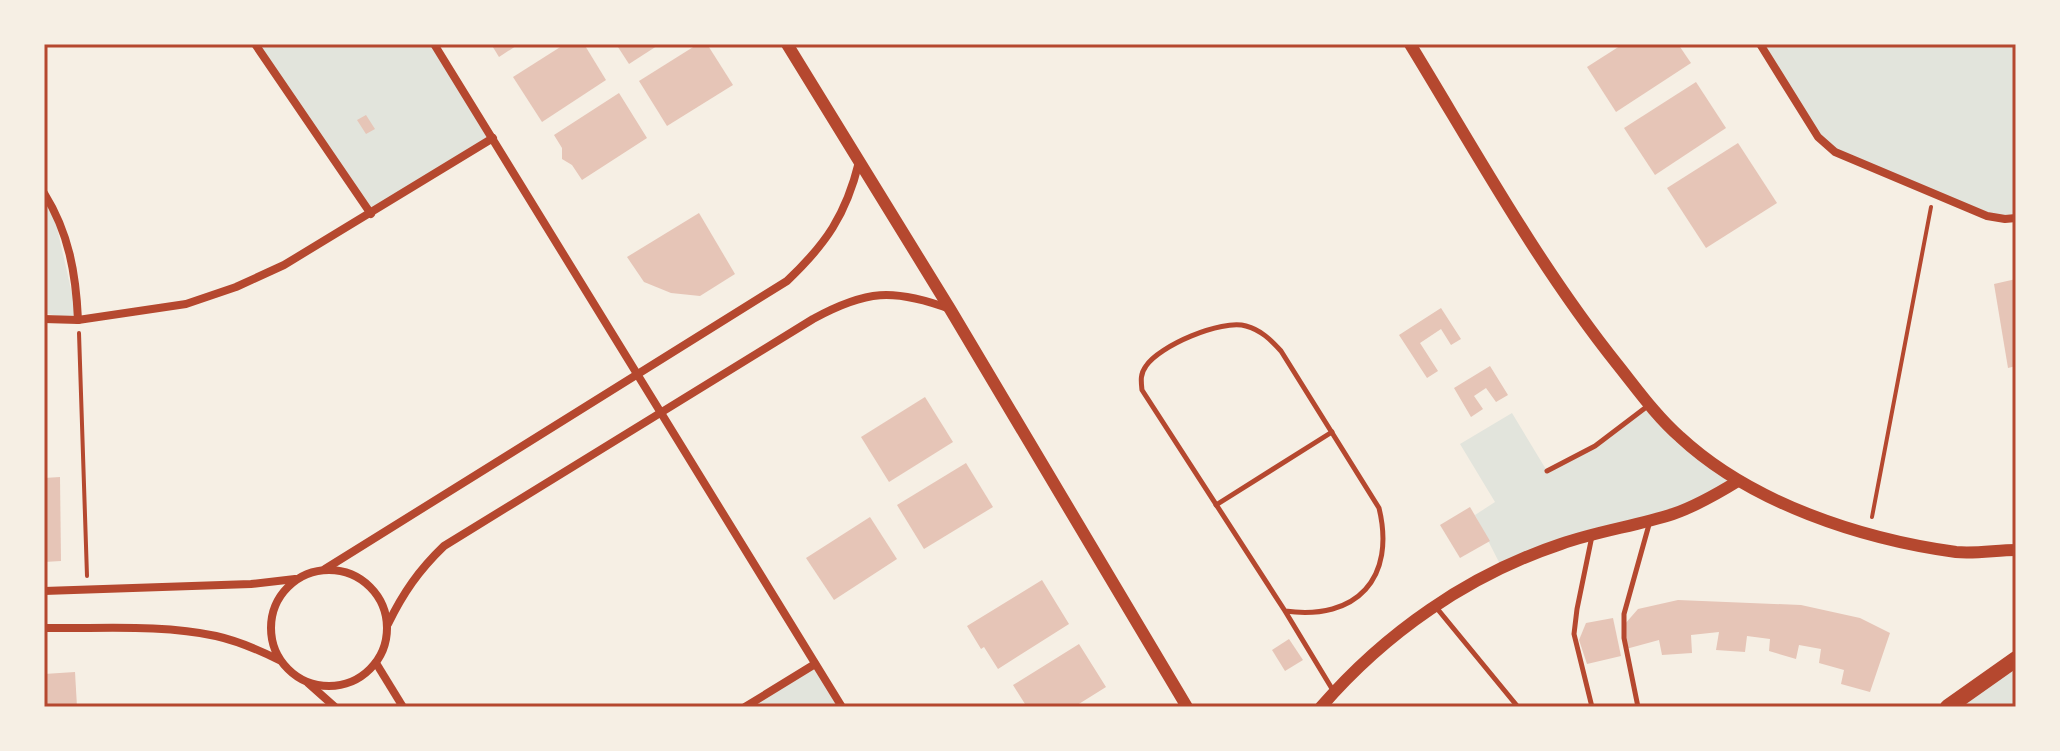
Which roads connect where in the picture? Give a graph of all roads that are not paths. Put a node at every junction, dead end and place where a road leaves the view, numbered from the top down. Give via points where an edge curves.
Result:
1 (255, 44) edge
2 (434, 44) edge
3 (787, 44) edge
4 (1410, 44) edge
5 (1760, 44) edge
6 (493, 138) junction
7 (859, 162) junction
8 (44, 193) edge
9 (371, 214) junction
10 (2016, 218) edge
11 (950, 309) junction
12 (44, 319) edge
13 (78, 320) junction
14 (638, 374) junction
15 (1649, 404) junction
16 (661, 412) junction
17 (1332, 432) junction
18 (1547, 471) dead end
19 (1738, 481) junction
20 (1216, 505) junction
21 (1650, 520) junction
22 (1593, 534) junction
23 (2016, 550) edge
24 (325, 569) junction
25 (296, 579) junction
26 (44, 591) edge
27 (1435, 606) junction
28 (1285, 611) junction
29 (388, 624) junction
30 (44, 628) edge
31 (2016, 659) edge
32 (279, 660) junction
33 (376, 663) junction
34 (815, 664) junction
35 (307, 682) junction
36 (1334, 692) junction
37 (335, 707) edge
38 (403, 707) edge
39 (745, 707) edge
40 (842, 707) edge
41 (1187, 707) edge
42 (1321, 707) edge
43 (1518, 707) edge
44 (1592, 707) edge
45 (1638, 707) edge
46 (1948, 707) edge

1 - 9 street
2 - 6 street
3 - 7 street
4 - 15 street via 1574,309
5 - 10 street via 1818,137 1835,152 1987,216
6 - 9 street
6 - 14 street
7 - 11 street
7 - 14 street via 851,195 814,256 787,281
8 - 13 street via 68,241 77,280
9 - 13 street via 236,287 186,304
11 - 16 street via 916,296 880,294 844,301
11 - 41 street
12 - 13 street
14 - 16 street
14 - 24 street
15 - 18 lane via 1595,446
15 - 19 street via 1680,437
16 - 29 street via 444,546 420,568
16 - 34 street
17 - 20 lane
17 - 20 lane via 1281,351 1266,335 1247,326 1204,329 1158,356 1141,376 1142,390
17 - 28 lane via 1379,508 1385,532 1383,557 1373,580 1356,598 1334,610
19 - 21 street via 1696,504
19 - 23 street via 1869,535 1959,552
20 - 28 lane
21 - 22 street
21 - 45 lane via 1624,614
22 - 27 street via 1527,556
22 - 44 lane via 1574,634
24 - 25 street
24 - 29 street via 348,572 368,583 382,602
25 - 26 street
25 - 32 street via 280,595 271,616 271,639
27 - 36 street via 1381,646
27 - 43 lane
28 - 36 lane
29 - 33 street
30 - 32 street via 185,630 249,646
31 - 46 main road
32 - 35 street
33 - 35 street via 345,684
33 - 38 street
34 - 39 street
34 - 40 street
35 - 37 street
36 - 42 street

